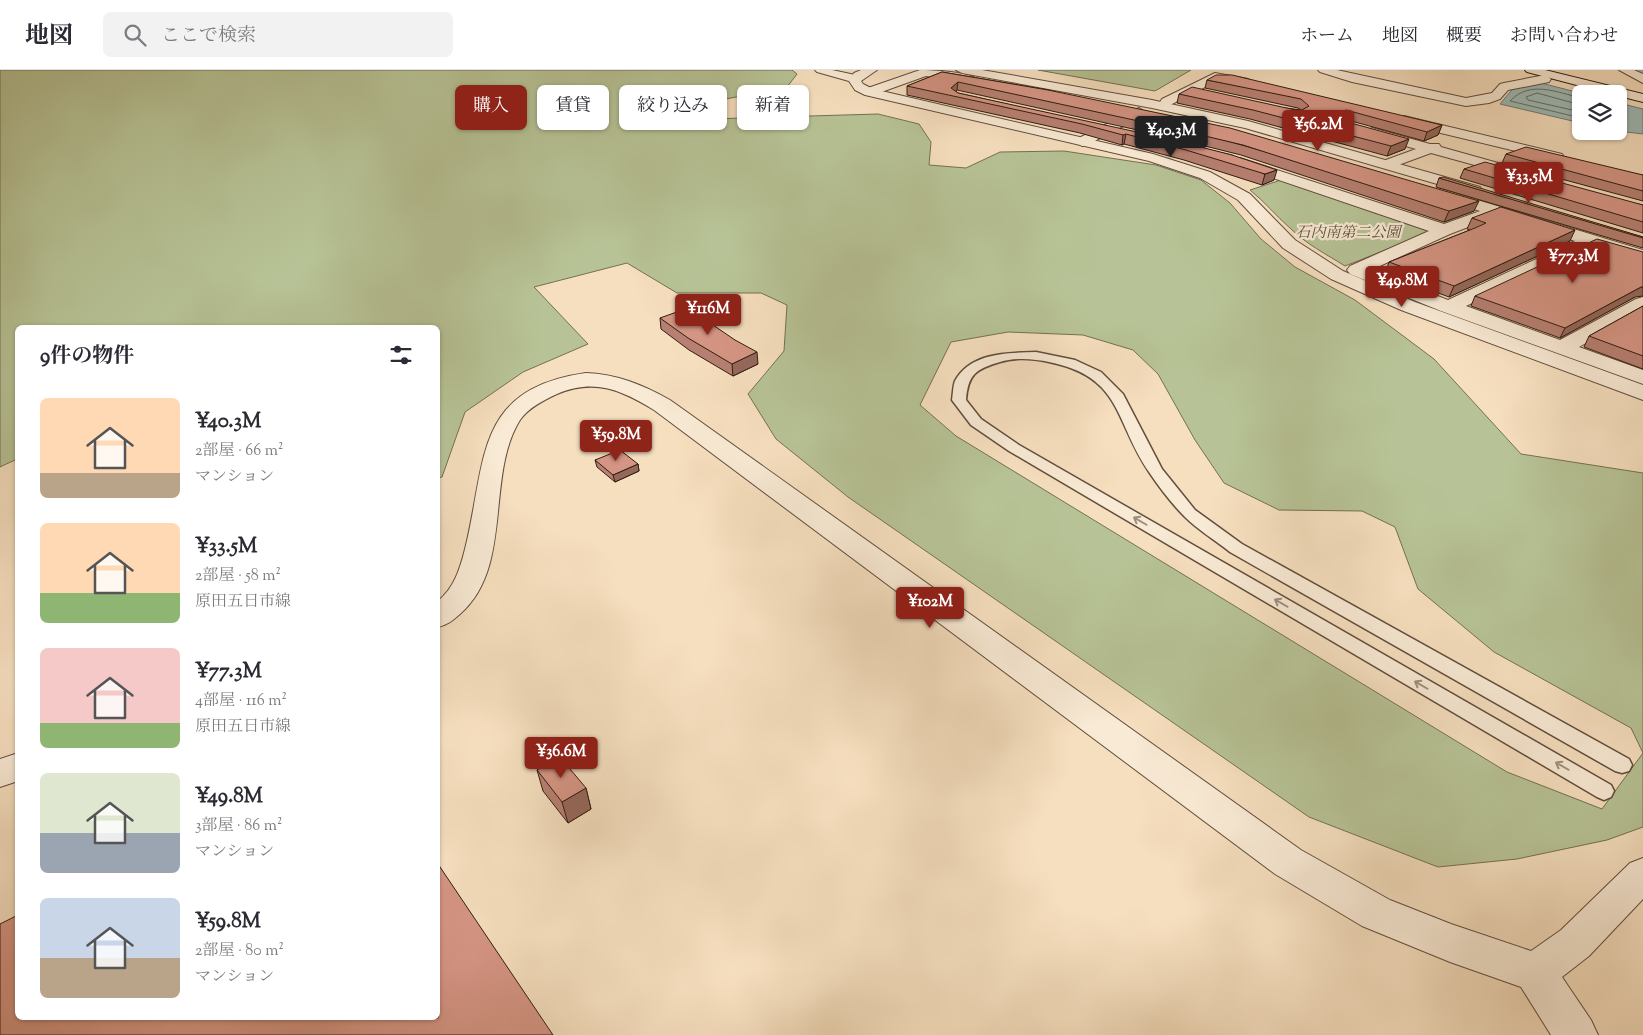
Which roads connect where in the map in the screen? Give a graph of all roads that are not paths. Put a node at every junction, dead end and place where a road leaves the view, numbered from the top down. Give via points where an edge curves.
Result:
1 (821, 70) edge
2 (871, 70) edge
3 (962, 70) edge
4 (993, 70) edge
5 (1324, 70) edge
6 (1625, 70) edge
7 (1525, 71) edge
8 (856, 78) junction
9 (1545, 78) junction
10 (1643, 80) edge
11 (898, 82) junction
12 (1258, 85) edge
13 (1572, 85) edge
14 (926, 89) edge
15 (1187, 90) junction
16 (869, 92) junction
17 (1206, 94) edge
18 (1643, 98) edge
19 (1627, 99) edge
20 (1166, 102) junction
21 (1643, 104) edge
22 (1140, 112) junction
23 (1390, 117) edge
24 (1088, 125) edge
25 (1107, 129) junction
26 (1359, 129) edge
27 (1125, 133) edge
28 (1466, 135) junction
29 (1082, 142) junction
30 (1431, 148) junction
31 (1225, 158) edge
32 (1568, 160) edge
33 (1394, 162) junction
34 (1292, 164) edge
35 (1268, 171) junction
36 (1532, 177) edge
37 (1490, 187) edge
38 (1531, 207) edge
39 (1496, 211) junction
40 (1444, 230) junction
41 (1590, 240) junction
42 (1643, 256) edge
43 (1643, 303) edge
44 (1448, 307) junction
45 (1561, 348) junction
46 (1643, 377) edge
47 (1643, 393) edge
48 (440, 615) edge
49 (1622, 765) dead end
50 (15, 768) edge
51 (0, 773) edge
52 (1604, 791) dead end
53 (1643, 876) edge
54 (1535, 972) junction
55 (1576, 1035) edge

1 - 8 street via 835,76
2 - 8 street
3 - 33 street via 1196,113
4 - 20 street
5 - 9 street via 1466,102 1486,100 1496,96 1504,87
6 - 10 street
7 - 9 street
7 - 18 street
8 - 16 street via 856,84
9 - 13 street
11 - 14 street
11 - 16 street
11 - 22 street via 924,72
12 - 15 street via 1215,77
15 - 17 street
15 - 20 street
16 - 29 street
19 - 21 street
20 - 33 street via 1304,133
22 - 25 street
22 - 39 street via 1231,132
23 - 28 street
24 - 25 street
25 - 27 street
25 - 29 street
26 - 30 street
28 - 30 street
28 - 32 street
29 - 47 street via 1171,163 1205,175 1244,197 1290,244 1337,275 1408,306
30 - 33 street
30 - 36 street
31 - 35 street
33 - 37 street
33 - 38 street
34 - 35 street
35 - 40 street
39 - 40 street
39 - 41 street
40 - 44 street via 1356,270
41 - 42 street
41 - 44 street
43 - 45 street
44 - 45 street
45 - 46 street
48 - 54 street via 458,599 469,580 476,560 495,457 504,429 513,414 534,396 568,382 588,379 611,381 635,388 670,410 1288,862 1376,913 1450,944
52 -> 49 lane via 1014,448 976,422 959,400 960,382 977,365 1002,357 1036,356 1071,363 1096,375 1116,394 1160,477 1190,513 1236,548
50 - 51 street
53 - 54 street via 1629,886 1576,943
54 - 55 street

